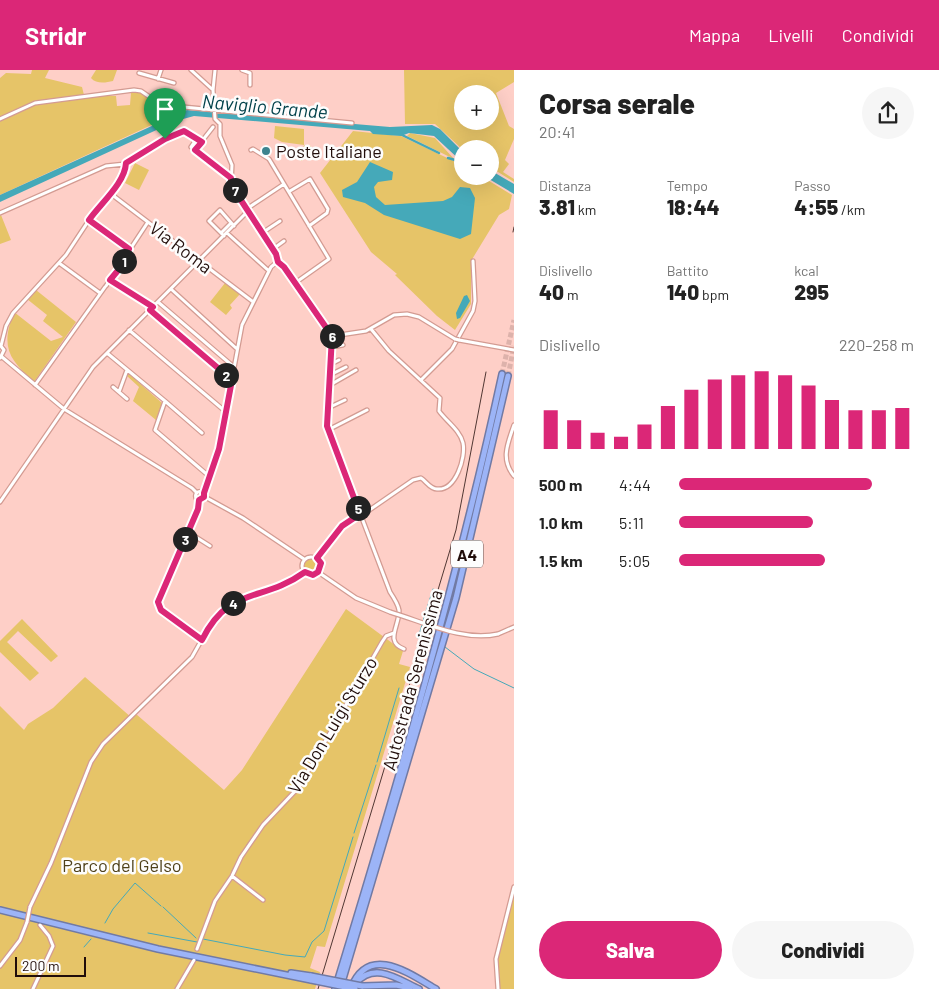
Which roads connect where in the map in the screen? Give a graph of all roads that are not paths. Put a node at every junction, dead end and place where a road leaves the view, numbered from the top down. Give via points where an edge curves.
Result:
1 (161, 70) edge
2 (191, 70) edge
3 (215, 70) edge
4 (242, 70) edge
5 (139, 73) dead end
6 (158, 79) junction
7 (174, 83) dead end
8 (250, 85) dead end
9 (213, 90) junction
10 (214, 110) junction
11 (0, 119) edge
12 (217, 122) junction
13 (352, 123) dead end
14 (198, 138) junction
15 (202, 142) junction
16 (195, 150) junction
17 (251, 150) dead end
18 (125, 164) junction
19 (231, 178) junction
20 (284, 184) junction
21 (112, 192) junction
22 (289, 192) junction
23 (247, 210) junction
24 (0, 213) edge
25 (89, 220) junction
26 (280, 220) dead end
27 (148, 222) junction
28 (232, 224) junction
29 (309, 226) junction
30 (227, 232) junction
31 (262, 233) junction
32 (222, 235) junction
33 (284, 241) dead end
34 (129, 249) junction
35 (273, 249) junction
36 (200, 261) junction
37 (473, 261) dead end
38 (278, 262) junction
39 (59, 263) junction
40 (269, 271) junction
41 (110, 280) junction
42 (295, 283) junction
43 (171, 289) junction
44 (100, 293) junction
45 (252, 301) junction
46 (158, 302) junction
47 (151, 308) junction
48 (371, 329) junction
49 (129, 330) junction
50 (332, 336) junction
51 (1, 345) edge
52 (343, 345) dead end
53 (332, 348) junction
54 (237, 349) junction
55 (514, 350) edge
56 (107, 353) junction
57 (1, 358) edge
58 (339, 360) dead end
59 (331, 364) junction
60 (234, 367) junction
61 (346, 367) dead end
62 (128, 370) junction
63 (356, 370) dead end
64 (330, 375) junction
65 (422, 379) junction
66 (232, 380) junction
67 (35, 385) junction
68 (330, 385) junction
69 (113, 387) dead end
70 (119, 392) junction
71 (127, 399) dead end
72 (345, 400) dead end
73 (165, 401) junction
74 (328, 408) junction
75 (64, 409) junction
76 (367, 410) dead end
77 (226, 412) junction
78 (514, 425) edge
79 (327, 428) junction
80 (202, 433) dead end
81 (514, 476) edge
82 (210, 477) junction
83 (197, 493) junction
84 (204, 495) junction
85 (199, 500) junction
86 (0, 502) edge
87 (360, 514) junction
88 (188, 532) junction
89 (210, 546) dead end
90 (317, 558) junction
91 (304, 559) junction
92 (305, 572) junction
93 (318, 572) junction
94 (514, 627) edge
95 (394, 633) junction
96 (202, 640) junction
97 (404, 649) dead end
98 (232, 876) junction
99 (514, 887) edge
100 (263, 900) dead end
101 (0, 910) edge
102 (40, 925) dead end
103 (197, 949) dead end
104 (194, 960) dead end
105 (0, 966) edge
106 (311, 978) junction
107 (362, 986) junction
108 (497, 988) edge
109 (33, 989) edge
110 (178, 989) edge
111 (335, 989) edge
112 (340, 989) edge
113 (353, 989) edge
114 (377, 989) edge
115 (418, 989) edge
116 (436, 989) edge

1 - 6 street
2 - 9 street
3 - 9 street
4 - 8 street via 250,73
5 - 6 street
6 - 7 street
9 - 10 street
10 - 11 street via 160,104 134,90 35,103
10 - 12 street
10 - 13 street
12 - 15 street
12 - 19 street via 232,165
14 - 15 street
14 - 16 street via 191,147
14 - 18 street via 188,132 180,132
15 - 16 street
16 - 19 street
17 - 20 street via 253,148 266,156
18 - 21 street via 125,171
18 - 24 street via 106,166
19 - 23 street via 231,185
20 - 22 street
20 - 23 street
21 - 25 street
21 - 27 street, Via Roma
22 - 29 street
22 - 29 street via 311,180 328,211
23 - 28 street
23 - 31 street
25 - 34 street
25 - 39 street
26 - 31 street
27 - 34 street
27 - 36 street, Via Roma
28 - 30 street
28 - 32 street
28 - 32 street via 220,210 209,222
29 - 42 street via 329,259
30 - 32 street
30 - 40 street
31 - 35 street
32 - 36 street
33 - 35 street
34 - 41 street
35 - 38 street
36 - 43 street
36 - 45 street, Via Roma
37 - 65 street via 473,312 452,349
38 - 40 street
38 - 42 street
39 - 44 street
39 - 51 street via 13,313
40 - 45 street
41 - 44 street
41 - 47 street
42 - 50 street
43 - 46 street
43 - 54 street
44 - 67 street
45 - 54 street
46 - 47 street
46 - 60 street
47 - 49 street
47 - 66 street
48 - 50 street
48 - 55 street via 388,318 407,314 419,317 457,340
48 - 65 street via 389,351
49 - 56 street
49 - 77 street
50 - 53 street
51 - 57 street via 4,350
52 - 53 street
53 - 59 street
54 - 60 street
56 - 62 street
56 - 75 street via 85,377
57 - 67 street
58 - 59 street
59 - 64 street
60 - 66 street
61 - 64 street
62 - 70 street
62 - 73 street
63 - 68 street
64 - 68 street
65 - 87 street via 440,398 439,411 463,443 457,478 438,490 416,478
66 - 77 street
67 - 75 street
68 - 74 street
69 - 70 street
70 - 71 street
72 - 74 street
73 - 80 street
73 - 82 street via 155,430
74 - 79 street
75 - 83 street
75 - 86 street
76 - 79 street
77 - 82 street
78 - 81 street via 505,459
79 - 87 street
82 - 84 street
83 - 84 street
83 - 85 street
84 - 85 street
84 - 91 street
85 - 88 street
87 - 90 street via 342,526
87 - 95 street via 399,610
88 - 89 street
88 - 96 street via 158,606
90 - 91 street via 309,556
90 - 93 street via 321,563
91 - 92 street via 302,567
92 - 93 street via 313,575
92 - 96 street via 287,584 227,606 214,618
93 - 94 street, bridge via 356,598 469,636 498,634
95 - 97 street via 396,644
95 - 98 street, Via Don Luigi Sturzo via 382,642 299,787 252,839
96 - 105 street, bridge via 192,656 121,723 96,754 30,907 20,940
98 - 100 street
98 - 103 street, Via Don Luigi Sturzo via 214,901
99 - 108 street via 496,959
101 - 106 highway via 158,949
102 - 109 street via 53,946
104 - 110 street
106 - 107 highway, bridge
106 - 113 highway, bridge
107 - 114 highway
107 - 115 highway via 396,985
111 - 112 highway, Autostrada Serenissima / A4 via 430,669 505,375 456,598
113 - 115 highway via 364,976 381,972
113 - 116 highway via 356,978 366,969 387,964

